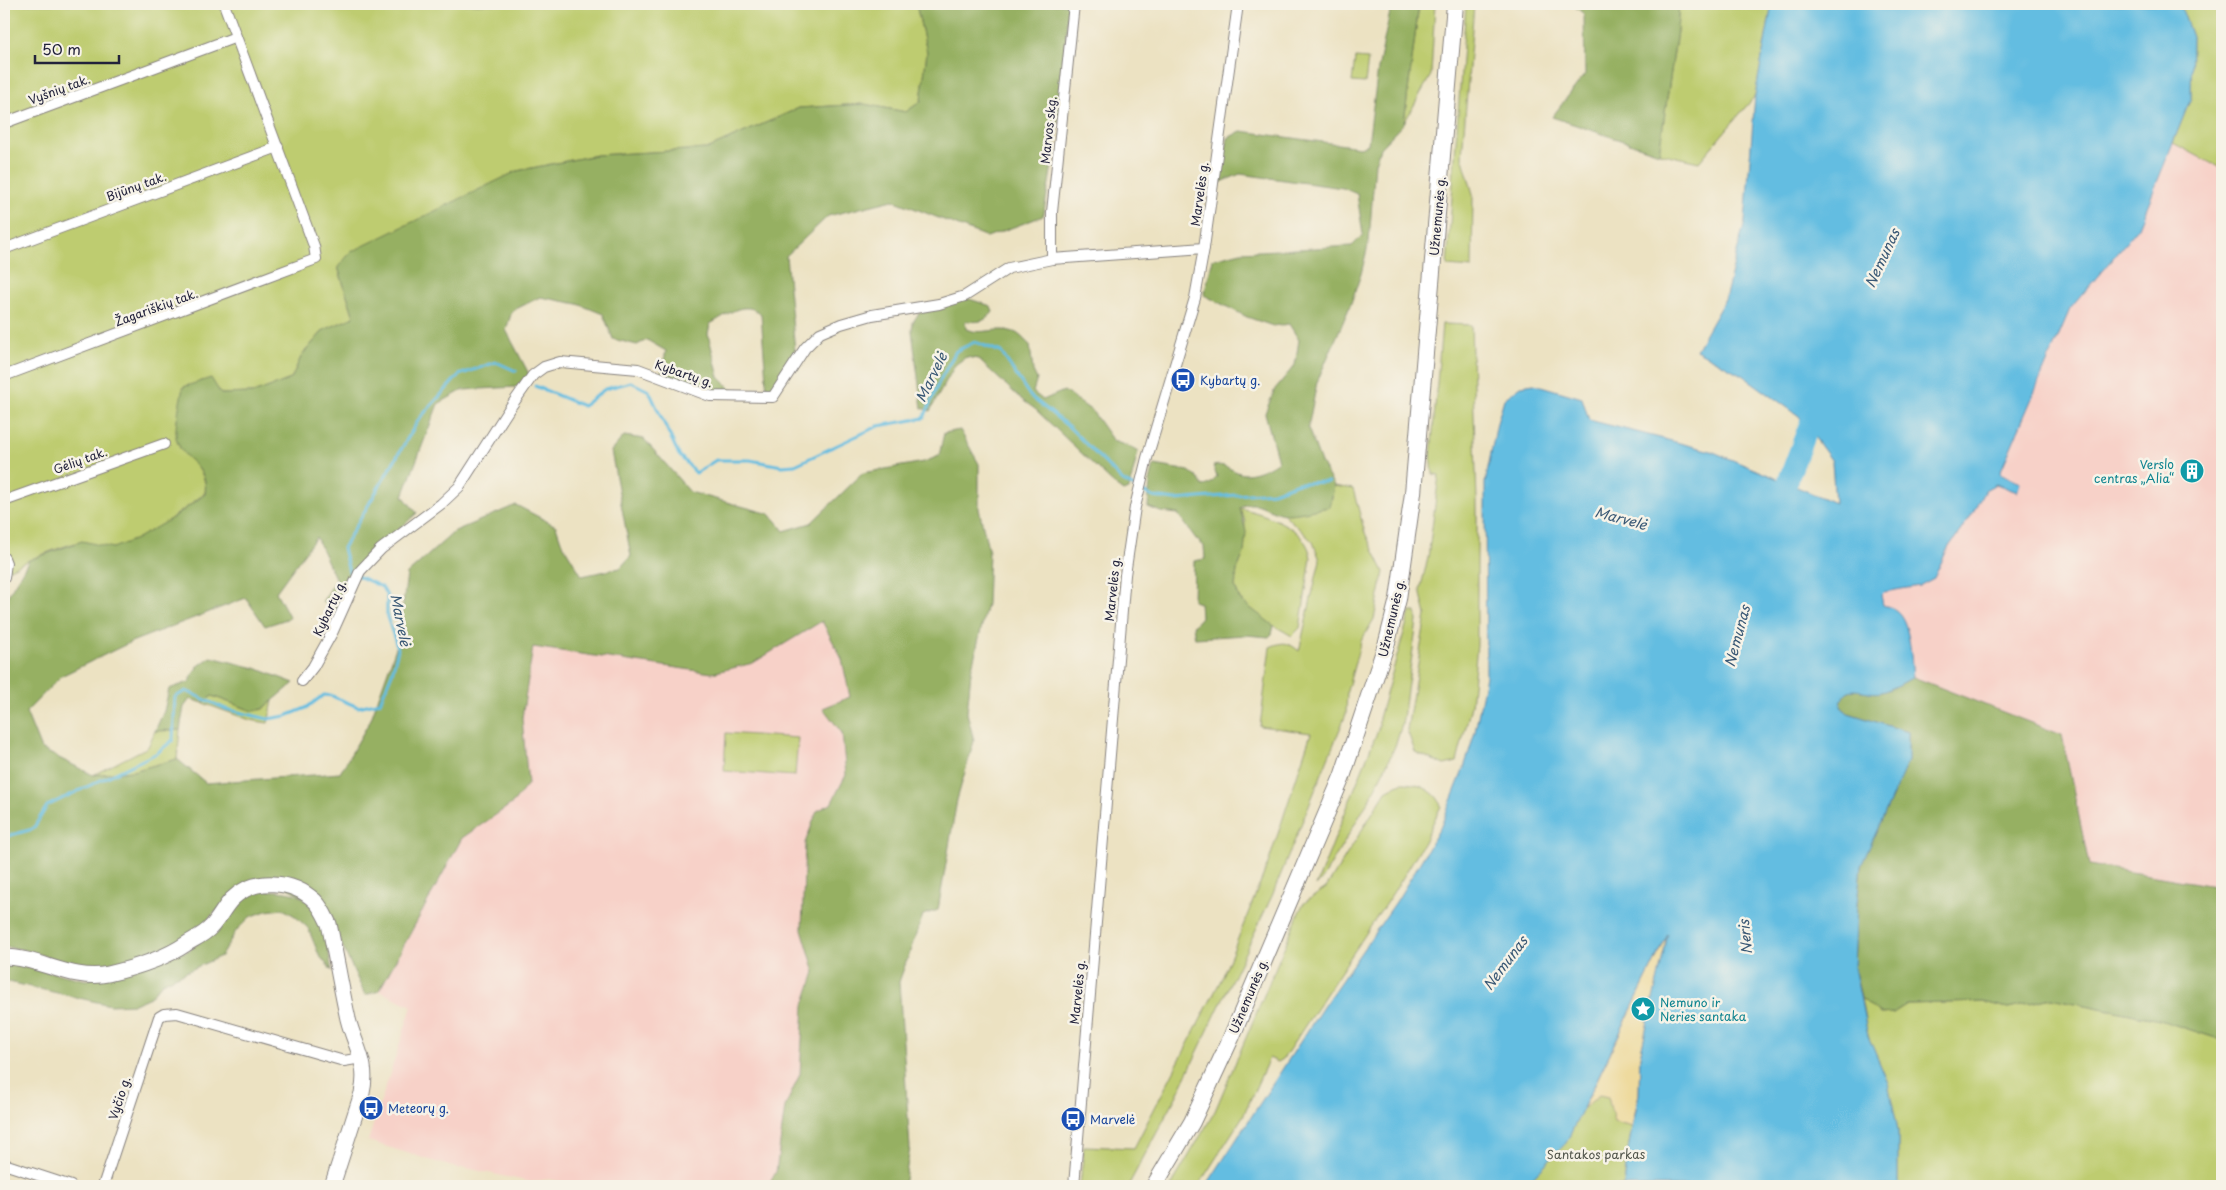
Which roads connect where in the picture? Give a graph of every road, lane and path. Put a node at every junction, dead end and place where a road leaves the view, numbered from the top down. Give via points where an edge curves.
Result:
1 (224, 4) edge
2 (1074, 4) edge
3 (1238, 4) edge
4 (1455, 4) edge
5 (236, 37) junction
6 (4, 123) edge
7 (278, 147) junction
8 (1204, 248) junction
9 (4, 249) edge
10 (1052, 259) junction
11 (4, 376) edge
12 (164, 444) dead end
13 (4, 501) edge
14 (4, 558) edge
15 (4, 578) edge
16 (302, 681) dead end
17 (4, 957) edge
18 (362, 1058) junction
19 (4, 1164) edge
20 (71, 1186) edge
21 (103, 1186) edge
22 (332, 1186) edge
23 (1074, 1186) edge
24 (1154, 1186) edge

1 - 5 street
2 - 10 street, Marvos skg. via 1052,212
3 - 8 street, Marvelės g.
4 - 24 main road, Užnemunės g. via 1413,493 1398,599 1342,777 1231,1038 1192,1122
5 - 6 street, Vyšnių tak.
5 - 7 street
7 - 9 street, Bijūnų tak.
7 - 11 street, Žagariškių tak. via 316,259
8 - 10 street, Kybartų g.
8 - 23 street, Marvelės g. via 1195,298 1137,497 1125,575
10 - 16 street, Kybartų g. via 1009,268 965,296 939,304 872,315 820,334 805,348 773,397 710,396 638,369 560,362 544,367 514,402 459,487 382,549 358,576 333,631
12 - 13 street, Gėlių tak.
14 - 15 street
17 - 18 street via 27,959 91,976 108,974 168,955 185,945 211,927 232,899 246,890 261,885 289,886 314,900 329,924 349,1023
18 - 21 street, Vyčio g. via 344,1061 177,1012 164,1014 159,1017
18 - 22 street via 364,1087
19 - 20 street

